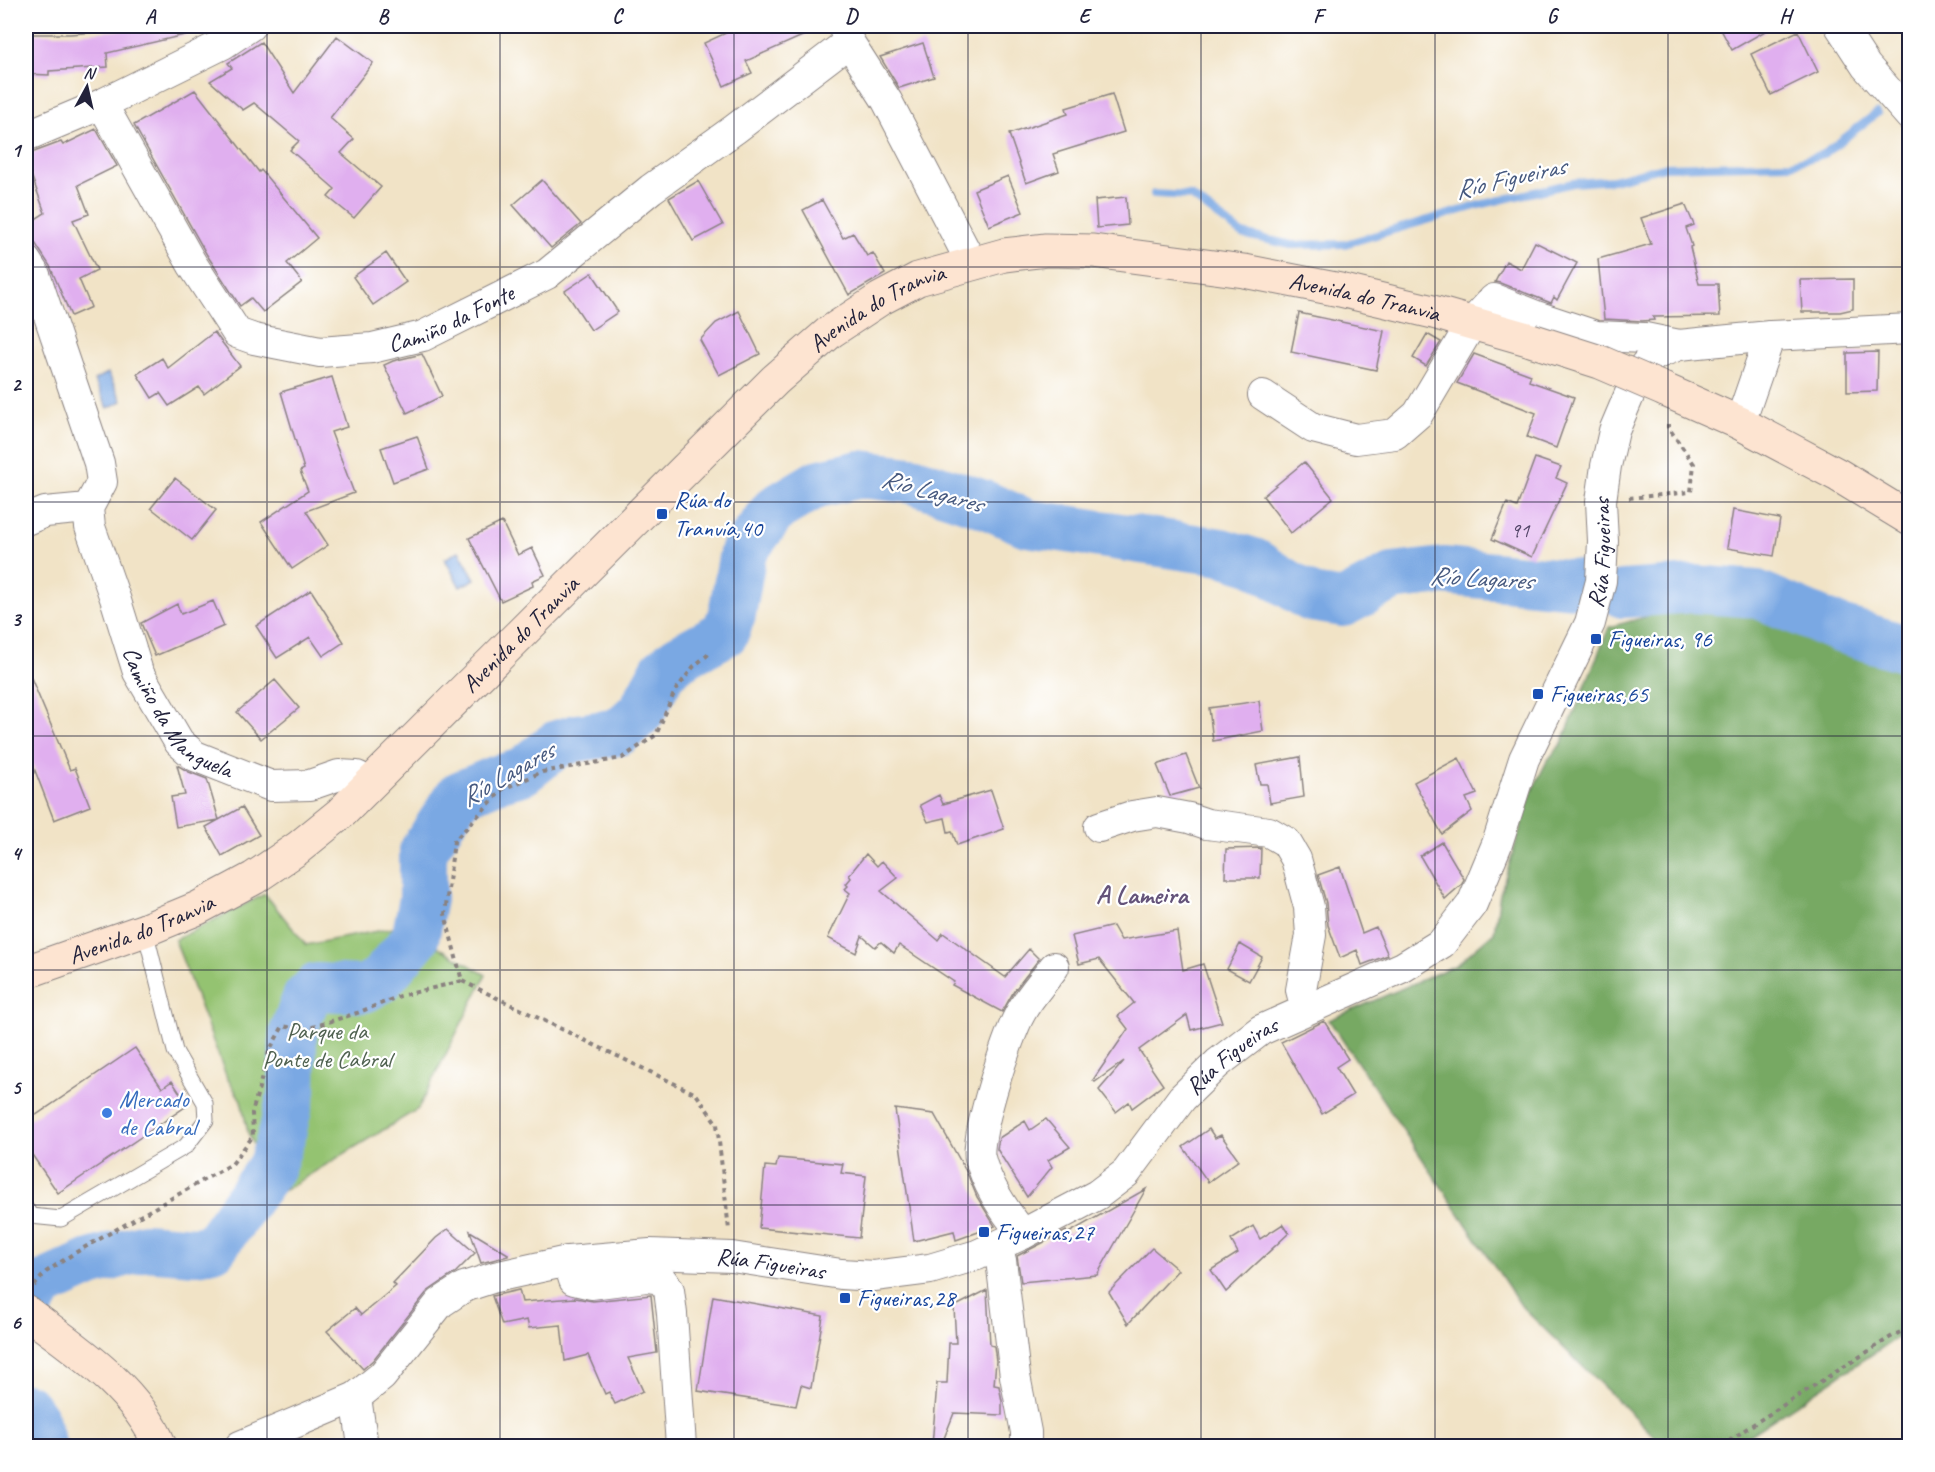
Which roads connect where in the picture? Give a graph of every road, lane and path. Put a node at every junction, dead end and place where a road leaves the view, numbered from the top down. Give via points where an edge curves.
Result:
1 (250, 26) edge
2 (1840, 26) edge
3 (846, 34) edge
4 (102, 104) junction
5 (1910, 116) edge
6 (26, 136) edge
7 (26, 261) edge
8 (972, 264) junction
9 (1472, 323) junction
10 (1910, 329) edge
11 (1770, 336) junction
12 (1679, 345) junction
13 (1263, 394) dead end
14 (1666, 403) junction
15 (1740, 423) junction
16 (1602, 493) junction
17 (88, 508) junction
18 (1910, 519) edge
19 (26, 520) edge
20 (710, 653) dead end
21 (370, 784) junction
22 (1100, 827) dead end
23 (145, 930) junction
24 (1054, 967) dead end
25 (27, 970) edge
26 (462, 981) junction
27 (1306, 1009) junction
28 (283, 1026) dead end
29 (26, 1209) edge
30 (1023, 1234) junction
31 (991, 1248) junction
32 (732, 1257) junction
33 (568, 1261) junction
34 (38, 1321) edge
35 (1910, 1328) edge
36 (356, 1397) junction
37 (26, 1424) edge
38 (34, 1446) edge
39 (160, 1446) edge
40 (240, 1446) edge
41 (363, 1446) edge
42 (681, 1446) edge
43 (1026, 1446) edge
44 (1722, 1446) edge

1 - 4 street via 224,44
2 - 5 street via 1866,66
3 - 4 street, Camiño da Fonte via 735,129 651,189 547,274 423,336 372,348 320,352 237,333 192,264
3 - 8 street via 887,101
4 - 6 street
7 - 17 street via 35,275 99,463 102,482
8 - 9 main road, Avenida do Tranvia via 1046,250 1139,256 1340,290
8 - 21 main road, Avenida do Tranvia via 918,279 830,332 775,380
9 - 12 street via 1494,299 1596,336 1645,338
9 - 13 street via 1418,414 1395,434 1356,439 1313,428
9 - 14 main road, Avenida do Tranvia, bridge via 1600,362
10 - 11 street, Rúa Figueiras
11 - 12 street, Rúa Figueiras
11 - 15 street
12 - 16 street, Rúa Figueiras via 1654,355 1639,372 1614,431
14 - 15 main road, Avenida do Tranvia
14 - 16 path via 1668,427 1694,464 1691,492 1623,498
15 - 18 main road, Avenida do Tranvia
16 - 27 street, Rúa Figueiras via 1601,581 1590,623 1524,759 1497,844 1472,904 1443,943 1403,967
17 - 19 street via 45,512
17 - 21 street, Camiño da Manguela via 90,527 138,672 179,742 195,756 271,786 310,785 339,775 357,776
20 - 26 path via 675,691 656,735 622,758 542,772 503,789 454,841 445,914
21 - 23 main road, Avenida do Tranvia via 341,813 255,878
22 - 27 street via 1157,812 1207,824 1269,832 1286,842 1296,859 1309,907 1311,935 1301,990
23 - 25 main road, Avenida do Tranvia
23 - 29 lane via 175,1051 205,1103 206,1120 186,1146 61,1220 31,1216
24 - 30 street via 1021,1012 999,1064 980,1156 1006,1213
26 - 28 path via 400,996 303,1030
26 - 32 path via 696,1094 717,1124
27 - 30 street, Rúa Figueiras via 1261,1030 1218,1063 1182,1098 1126,1173 1096,1195
30 - 31 street, Rúa Figueiras
31 - 32 street, Rúa Figueiras via 930,1269 874,1276
31 - 43 street via 1001,1260
32 - 33 street, Rúa Figueiras via 650,1254
33 - 36 street, Rúa Figueiras via 495,1276 465,1287 440,1303 382,1376
33 - 42 street via 574,1280 591,1284 646,1277 662,1279 669,1290
34 - 39 main road via 123,1392 141,1411
35 - 44 path
36 - 40 street, Rúa Figueiras
36 - 41 street
37 - 38 path

